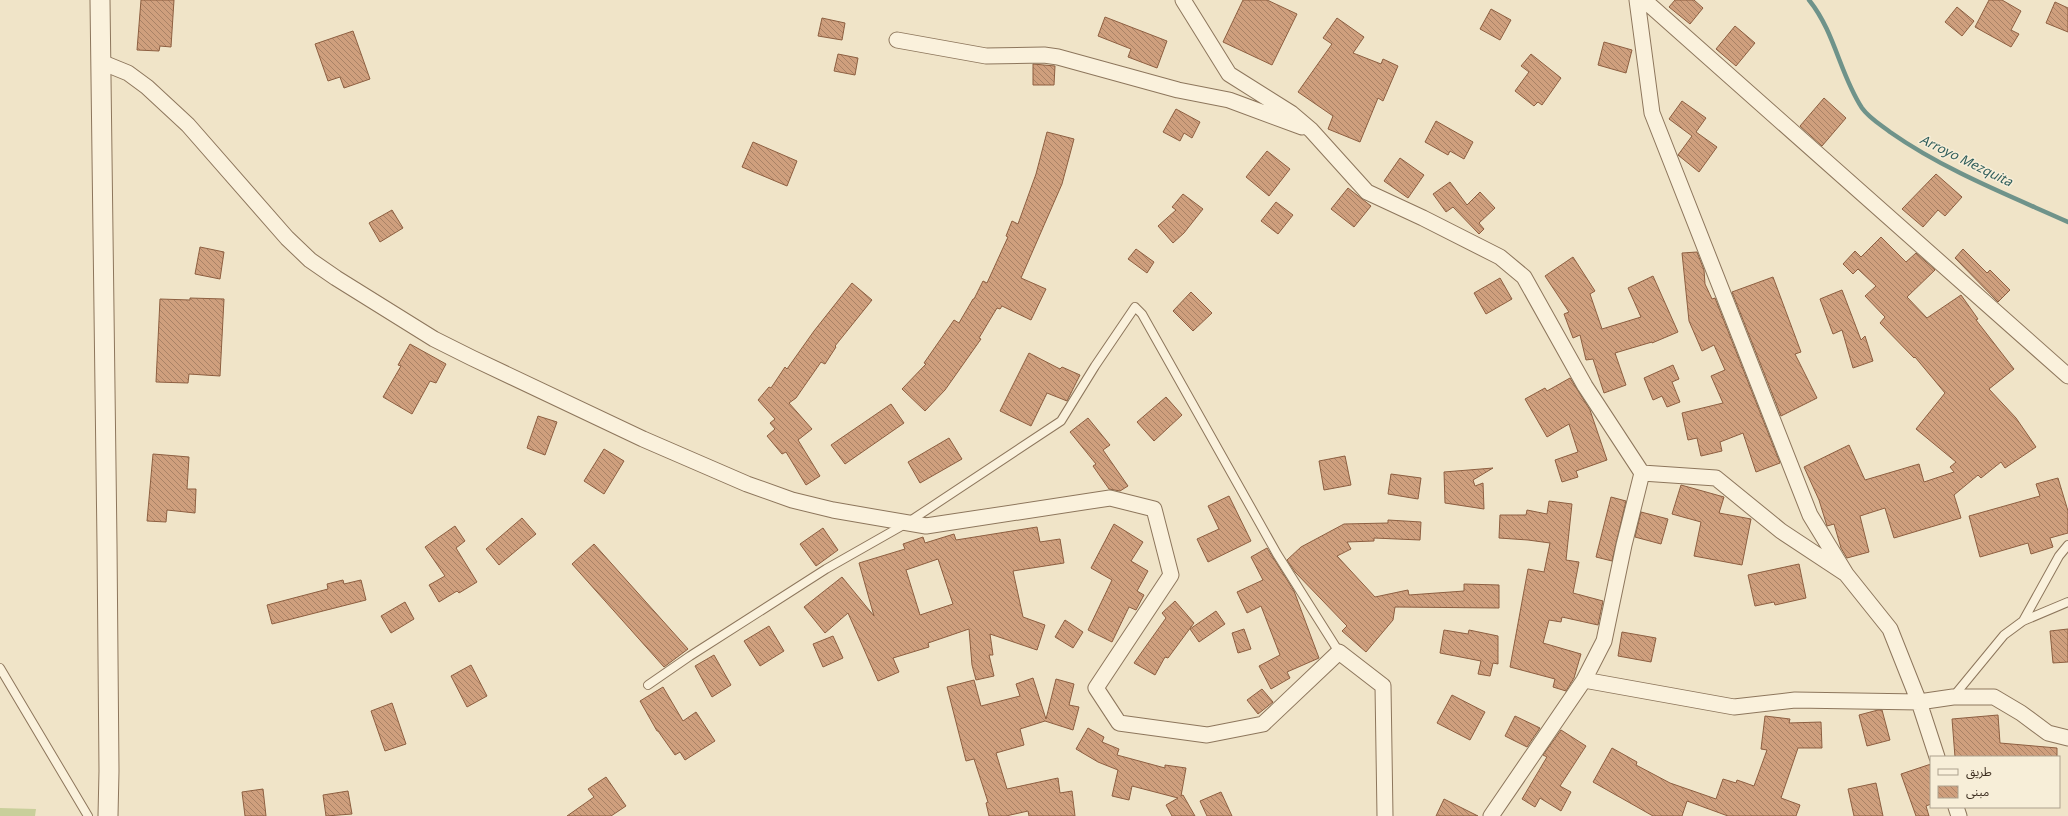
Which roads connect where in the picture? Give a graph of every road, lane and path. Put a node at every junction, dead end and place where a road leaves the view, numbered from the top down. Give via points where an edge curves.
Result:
1 (100, 0) edge
2 (1183, 0) edge
3 (1637, 0) edge
4 (1644, 0) edge
5 (897, 40) dead end
6 (101, 62) junction
7 (1310, 130) junction
8 (2068, 376) edge
9 (1642, 473) junction
10 (907, 523) junction
11 (2068, 545) edge
12 (1846, 574) junction
13 (2068, 602) edge
14 (2023, 621) junction
15 (1339, 652) junction
16 (0, 668) edge
17 (1584, 680) junction
18 (648, 685) dead end
19 (1953, 697) junction
20 (1919, 702) junction
21 (2068, 738) edge
22 (1937, 756) edge
23 (88, 816) edge
24 (108, 816) edge
25 (1385, 816) edge
26 (1491, 816) edge

1 - 6 street
2 - 7 street via 1229,74 1291,113
3 - 12 street via 1652,113 1810,515
4 - 8 street
5 - 7 street via 986,56 1044,55 1058,58 1178,90 1229,100
6 - 10 street via 128,73 147,86 188,125 287,238 310,260 434,339 643,439 747,484 792,500 833,510
6 - 24 street
7 - 9 street via 1367,192 1500,258 1524,276 1586,386
9 - 12 street via 1716,478 1781,531
9 - 17 street via 1604,642
10 - 15 lane via 1061,421 1094,366 1135,307 1142,314 1277,554
10 - 15 street via 926,526 1110,498 1154,509 1172,575 1096,688 1119,723 1207,735 1263,724
10 - 18 lane via 826,569
11 - 14 lane via 2059,556
12 - 20 street via 1890,628
13 - 14 lane
14 - 19 lane via 2004,635
15 - 25 street via 1383,686
16 - 23 lane
17 - 20 street via 1734,707 1795,700
17 - 26 street
19 - 20 street
19 - 21 street via 1994,698 2021,713 2048,733
20 - 22 street

